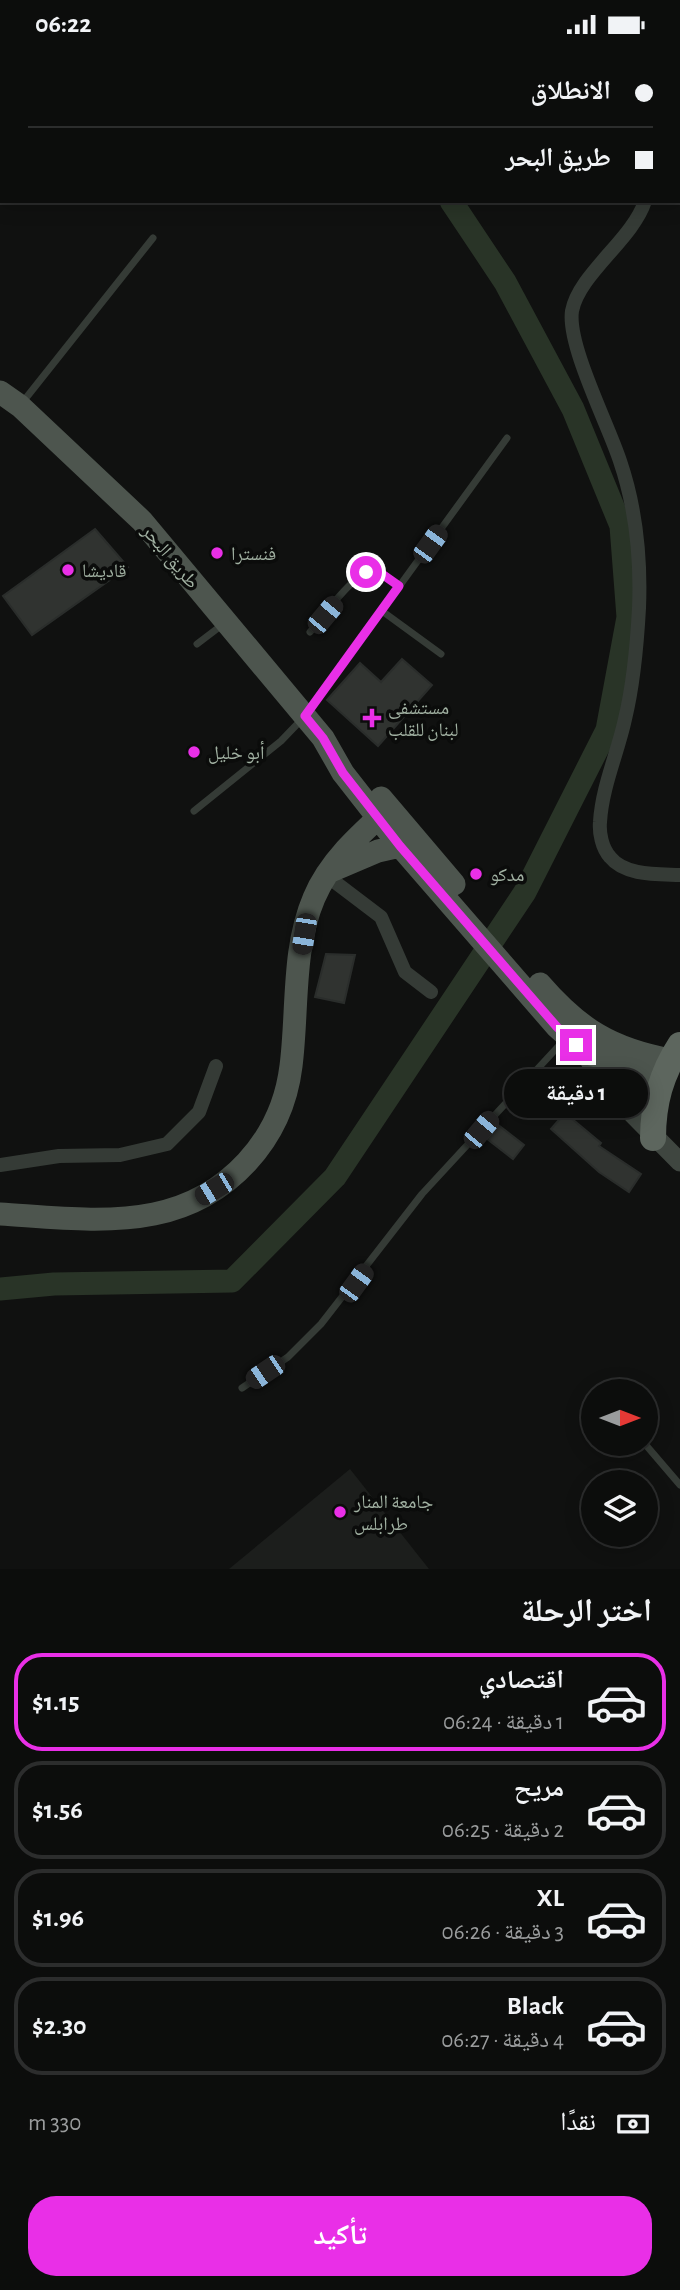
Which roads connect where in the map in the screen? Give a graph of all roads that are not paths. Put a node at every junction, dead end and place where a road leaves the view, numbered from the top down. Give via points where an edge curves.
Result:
1 (644, 203) edge
2 (153, 239) dead end
3 (0, 392) edge
4 (20, 406) junction
5 (507, 438) dead end
6 (399, 586) junction
7 (382, 611) junction
8 (225, 622) junction
9 (310, 632) dead end
10 (197, 644) dead end
11 (441, 654) dead end
12 (305, 716) junction
13 (323, 738) junction
14 (354, 787) junction
15 (194, 811) dead end
16 (384, 813) junction
17 (400, 846) junction
18 (367, 855) junction
19 (416, 863) junction
20 (333, 866) junction
21 (680, 875) edge
22 (489, 937) junction
23 (430, 992) dead end
24 (576, 1045) junction
25 (216, 1066) dead end
26 (674, 1067) edge
27 (653, 1138) junction
28 (680, 1162) edge
29 (0, 1165) edge
30 (5, 1216) edge
31 (242, 1388) dead end
32 (655, 1456) edge
33 (680, 1485) edge

1 - 21 street via 604,263 578,292 572,312 574,341 621,465 637,526 635,660 626,717 599,823 610,857 620,865 643,873
2 - 4 lane
3 - 4 main road, طريق البحر
4 - 8 main road, طريق البحر via 142,521
5 - 6 lane
6 - 7 lane
6 - 9 lane via 382,574 366,572
7 - 11 lane
7 - 12 lane
8 - 10 lane
8 - 12 main road, طريق البحر
12 - 13 main road, طريق البحر
12 - 15 lane
13 - 14 main road, طريق البحر
13 - 16 main road, طريق البحر via 353,764
14 - 16 main road, طريق البحر
14 - 20 main road via 355,821
16 - 17 main road, طريق البحر
16 - 20 main road
16 - 22 main road, طريق البحر
17 - 18 main road
17 - 19 main road, طريق البحر
18 - 19 main road
18 - 20 main road
19 - 22 main road, طريق البحر
20 - 23 street via 381,917 405,972
20 - 30 main road via 314,896 307,918 286,1097 275,1127 256,1156 194,1201 155,1214 124,1218
22 - 24 main road, طريق البحر
22 - 26 main road, طريق البحر via 580,1025
24 - 26 main road, طريق البحر
24 - 27 street via 601,1082
24 - 31 lane via 422,1194 321,1324 288,1357
25 - 29 street via 199,1112 167,1144 121,1155 59,1156
26 - 27 highway via 654,1108
27 - 28 street
32 - 33 lane

